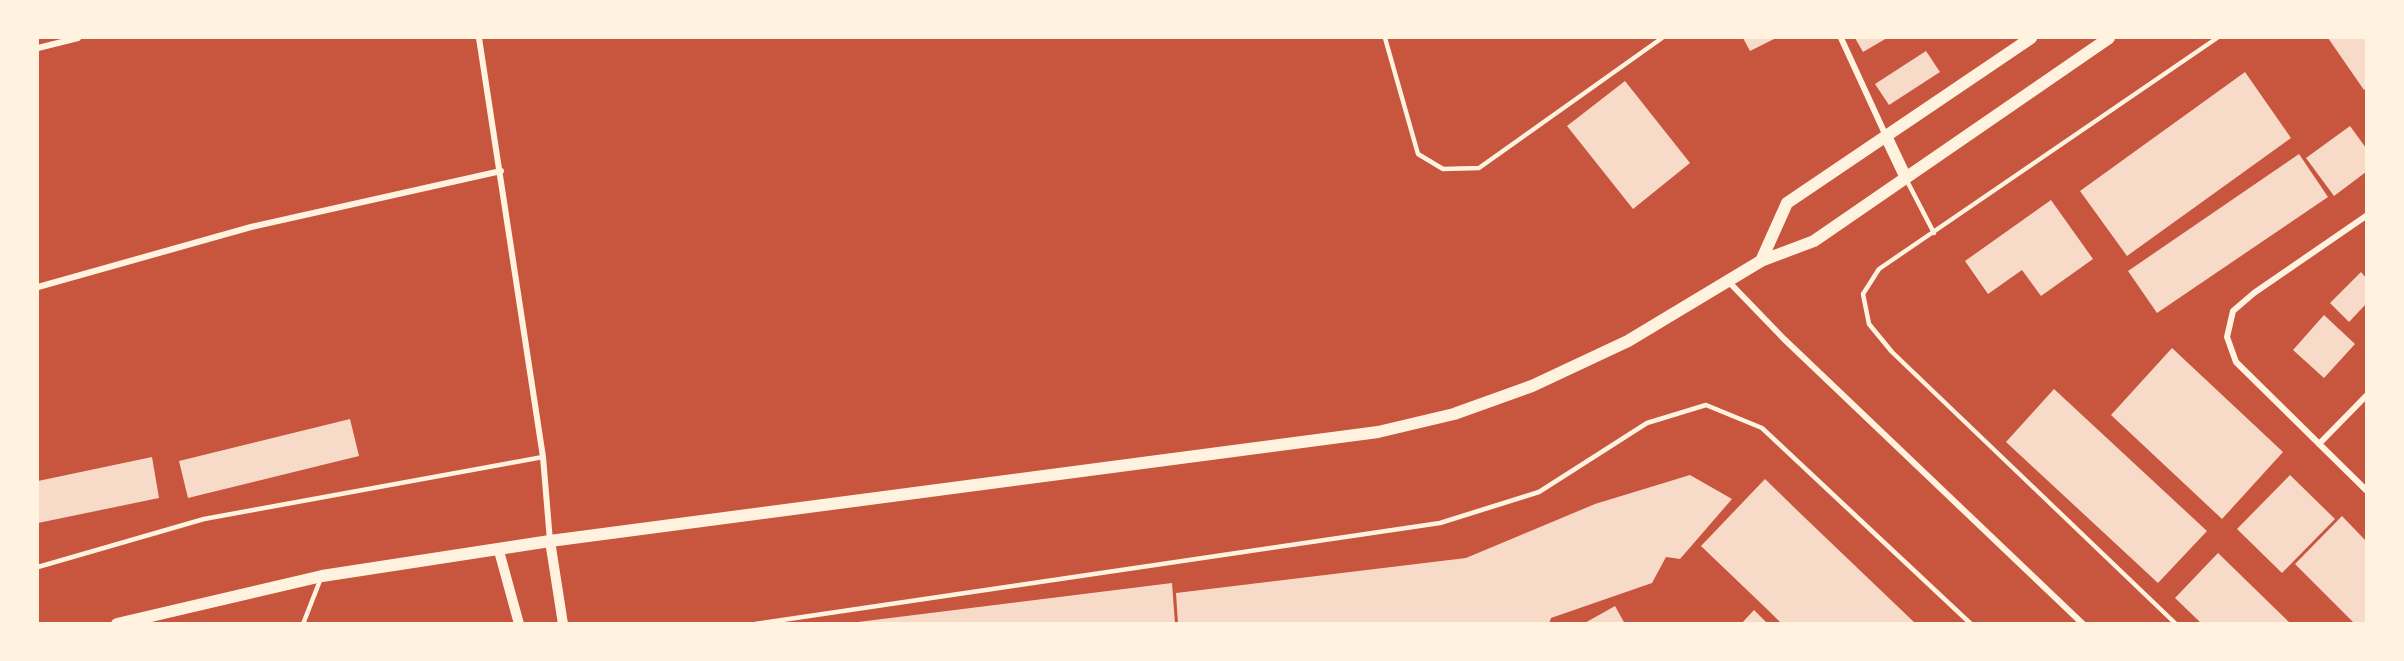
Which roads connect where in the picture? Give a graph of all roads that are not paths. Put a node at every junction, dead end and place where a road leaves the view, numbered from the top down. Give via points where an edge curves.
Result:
1 (78, 38) edge
2 (479, 38) edge
3 (1385, 38) edge
4 (1662, 38) edge
5 (1841, 38) edge
6 (2031, 38) edge
7 (2109, 38) edge
8 (2217, 38) edge
9 (38, 48) edge
10 (1886, 136) junction
11 (501, 171) junction
12 (1905, 176) junction
13 (2367, 216) edge
14 (1934, 233) junction
15 (1761, 261) junction
16 (1727, 280) junction
17 (38, 287) edge
18 (2367, 396) edge
19 (2319, 444) junction
20 (543, 457) junction
21 (2367, 490) edge
22 (550, 542) junction
23 (499, 551) junction
24 (38, 567) edge
25 (322, 576) junction
26 (117, 624) edge
27 (303, 624) edge
28 (519, 624) edge
29 (562, 624) edge
30 (755, 624) edge
31 (1971, 624) edge
32 (2083, 624) edge
33 (2176, 624) edge

1 - 9 street
2 - 11 street
3 - 4 lane via 1418,154 1443,168 1479,168
5 - 10 street
6 - 10 main road
7 - 12 main road
8 - 14 lane
10 - 12 main road
10 - 15 main road via 1787,203
11 - 17 street via 251,227
11 - 20 street
12 - 14 lane
12 - 15 main road via 1814,241
13 - 19 street via 2233,311 2227,337 2236,362
14 - 33 lane via 1879,269 1863,294 1869,324 1892,352
15 - 16 main road
16 - 22 main road via 1628,341 1532,386 1454,414 1378,432
16 - 32 street
18 - 19 street
19 - 21 street
20 - 22 street
20 - 24 lane via 204,519
22 - 23 main road
22 - 29 street
23 - 25 main road
23 - 28 street
25 - 26 main road
25 - 27 lane
30 - 31 lane via 1440,524 1539,492 1647,423 1706,405 1762,428

